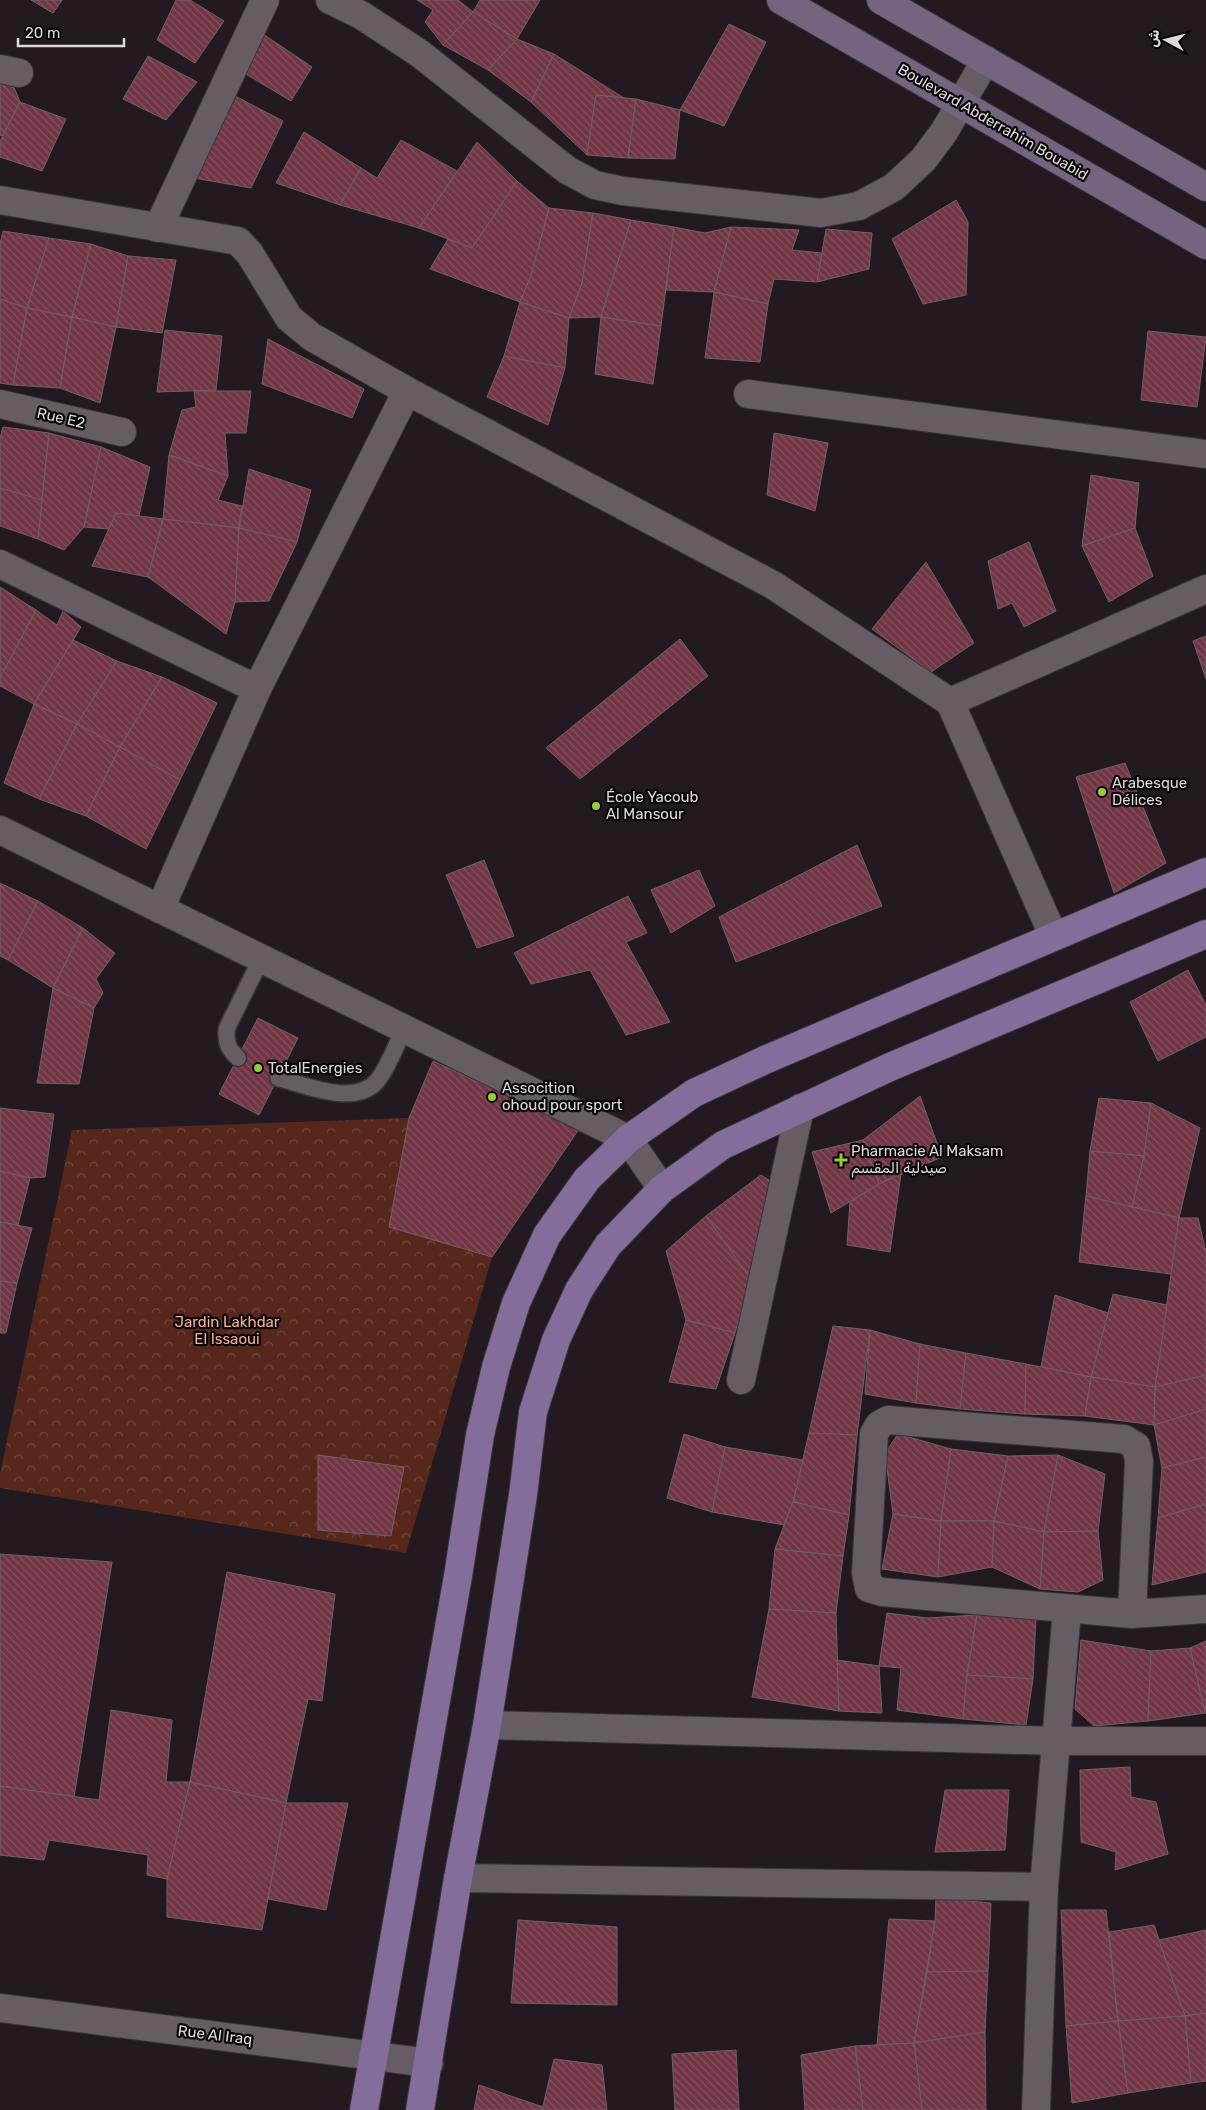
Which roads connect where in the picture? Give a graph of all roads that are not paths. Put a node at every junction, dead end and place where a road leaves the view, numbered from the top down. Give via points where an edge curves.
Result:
1 (265, 0) edge
2 (330, 0) edge
3 (781, 0) edge
4 (881, 0) edge
5 (986, 60) junction
6 (962, 104) junction
7 (1206, 187) edge
8 (0, 200) edge
9 (158, 228) junction
10 (1206, 245) edge
11 (407, 391) junction
12 (748, 394) dead end
13 (0, 404) edge
14 (122, 432) dead end
15 (1206, 454) edge
16 (0, 564) edge
17 (1206, 589) edge
18 (257, 689) junction
19 (950, 702) junction
20 (0, 830) edge
21 (1206, 872) edge
22 (160, 909) junction
23 (1206, 934) edge
24 (1053, 935) junction
25 (261, 959) junction
26 (404, 1029) junction
27 (238, 1058) dead end
28 (278, 1078) dead end
29 (800, 1108) junction
30 (628, 1139) junction
31 (662, 1189) junction
32 (741, 1380) dead end
33 (1206, 1609) edge
34 (1067, 1610) junction
35 (1132, 1614) junction
36 (487, 1725) junction
37 (1206, 1741) edge
38 (1056, 1742) junction
39 (458, 1878) junction
40 (1044, 1887) junction
41 (0, 2008) edge
42 (374, 2055) junction
43 (429, 2063) junction
44 (364, 2110) edge
45 (420, 2110) edge
46 (1036, 2110) edge

1 - 9 street
2 - 6 street via 361,15 419,53 567,170 596,185 623,191 821,213 859,206 894,187 923,160
3 - 6 main road, Boulevard Abderrahim Bouabid
4 - 5 main road
5 - 6 street
5 - 7 main road
6 - 10 main road, Boulevard Abderrahim Bouabid
8 - 9 street
9 - 11 street via 238,241 250,254 288,318 312,337
11 - 18 street
11 - 19 street via 773,585
12 - 15 street
13 - 14 street, Rue E2
16 - 18 street
17 - 19 street
18 - 22 street
19 - 24 street
20 - 22 street
21 - 24 main road
22 - 25 street
23 - 29 main road via 890,1066
24 - 30 main road via 694,1093
25 - 26 street
25 - 27 lane via 227,1028 228,1046
26 - 28 lane via 378,1080 361,1092 341,1094
26 - 30 street
29 - 31 main road via 723,1145
29 - 32 street
30 - 31 street
30 - 42 main road via 587,1179 547,1235 516,1303 496,1367 480,1434
31 - 36 main road via 608,1245 578,1290 556,1340 534,1412
33 - 35 street
34 - 35 street
34 - 35 street via 882,1592 869,1588 866,1573 873,1444 879,1425 888,1420 1124,1439 1136,1446 1139,1461
34 - 38 street
36 - 38 street
36 - 39 main road
37 - 38 street
38 - 40 street
39 - 40 street
39 - 43 main road
40 - 46 street
41 - 42 street, Rue Al Iraq
42 - 43 street, Rue Al Iraq
42 - 44 main road
43 - 45 main road

